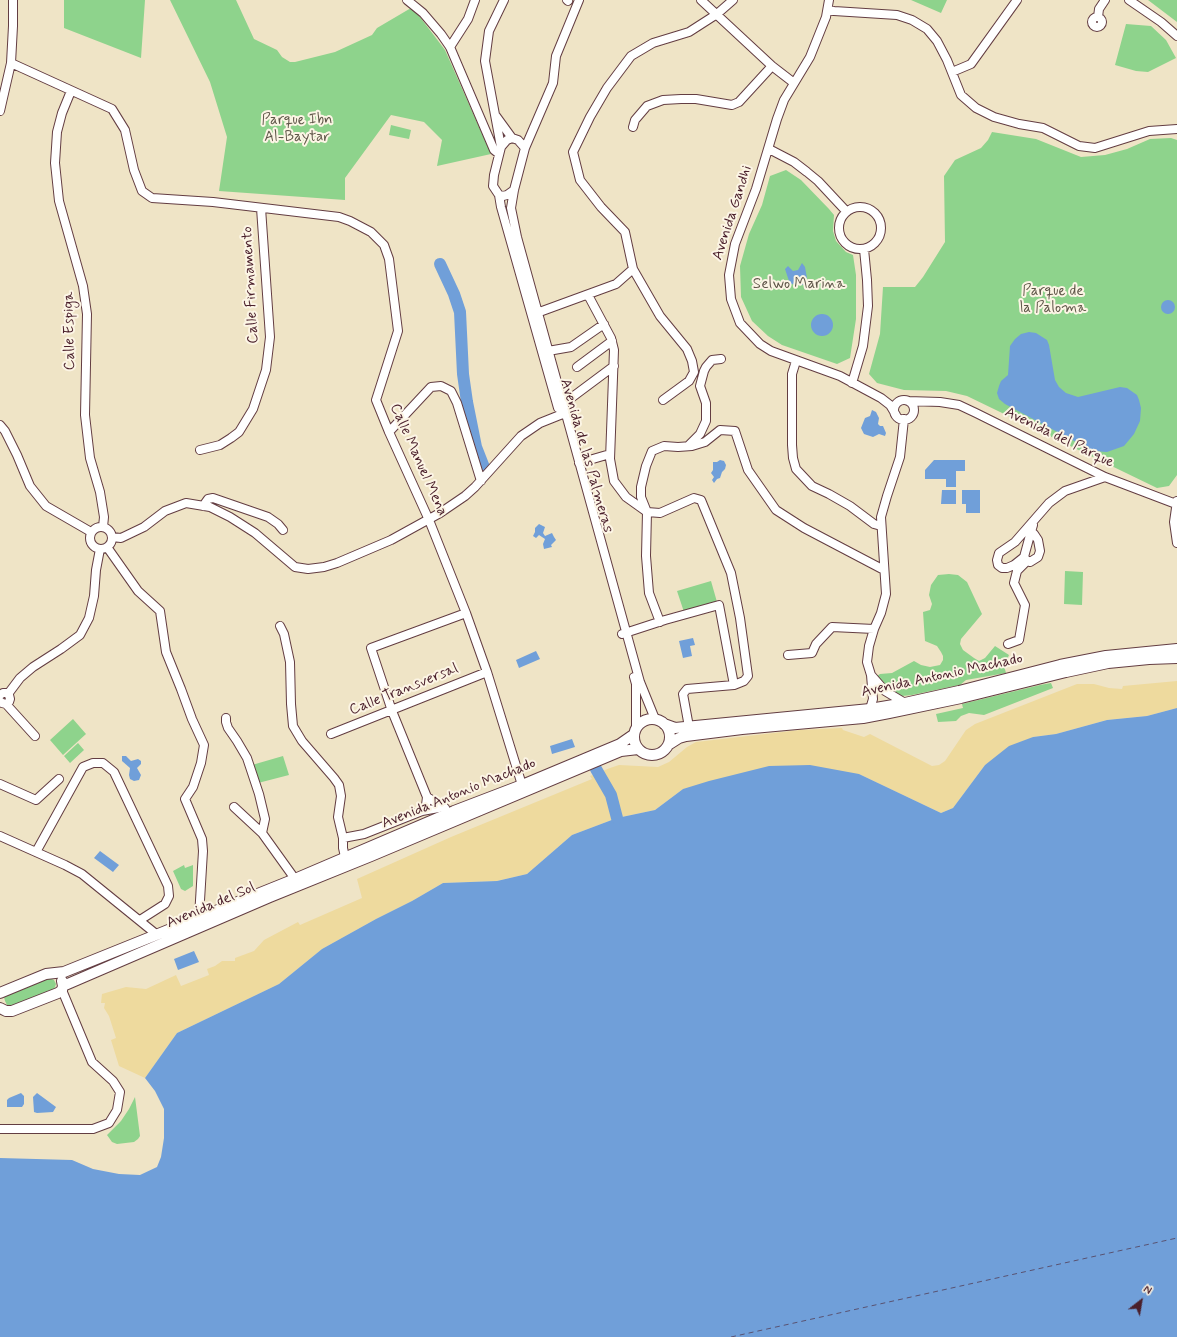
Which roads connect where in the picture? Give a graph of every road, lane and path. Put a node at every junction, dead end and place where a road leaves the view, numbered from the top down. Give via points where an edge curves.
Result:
1 (13, 0) edge
2 (407, 0) edge
3 (475, 0) edge
4 (504, 0) edge
5 (579, 0) edge
6 (701, 0) edge
7 (733, 0) edge
8 (829, 0) edge
9 (1017, 0) edge
10 (1105, 0) edge
11 (1129, 0) edge
12 (828, 10) junction
13 (717, 14) junction
14 (1098, 17) dead end
15 (1177, 36) edge
16 (450, 47) junction
17 (10, 63) junction
18 (772, 66) junction
19 (952, 72) junction
20 (794, 83) junction
21 (71, 91) junction
22 (0, 111) edge
23 (494, 112) junction
24 (479, 118) junction
25 (633, 127) dead end
26 (1177, 129) edge
27 (532, 132) junction
28 (515, 139) junction
29 (525, 148) junction
30 (769, 149) junction
31 (500, 150) junction
32 (514, 190) junction
33 (499, 195) junction
34 (261, 208) junction
35 (846, 211) junction
36 (864, 249) junction
37 (633, 269) junction
38 (588, 295) junction
39 (535, 314) junction
40 (604, 324) junction
41 (612, 341) junction
42 (548, 351) junction
43 (721, 359) dead end
44 (796, 361) junction
45 (614, 366) junction
46 (577, 367) dead end
47 (852, 383) junction
48 (881, 398) junction
49 (663, 400) dead end
50 (900, 401) junction
51 (563, 404) junction
52 (911, 404) junction
53 (563, 414) junction
54 (896, 415) junction
55 (904, 419) junction
56 (0, 425) edge
57 (389, 432) junction
58 (688, 446) junction
59 (200, 450) dead end
60 (610, 454) junction
61 (579, 463) junction
62 (1105, 477) junction
63 (481, 481) junction
64 (1176, 503) edge
65 (203, 506) junction
66 (647, 512) junction
67 (1036, 518) junction
68 (429, 520) junction
69 (881, 526) junction
70 (103, 527) junction
71 (282, 530) dead end
72 (91, 532) junction
73 (1030, 535) junction
74 (112, 537) junction
75 (1177, 543) edge
76 (103, 548) junction
77 (1026, 559) junction
78 (884, 570) junction
79 (466, 613) junction
80 (662, 621) junction
81 (280, 626) dead end
82 (874, 629) junction
83 (624, 634) junction
84 (1008, 644) dead end
85 (1177, 649) edge
86 (788, 655) dead end
87 (1177, 658) edge
88 (487, 672) junction
89 (871, 675) junction
90 (734, 685) junction
91 (4, 695) edge
92 (3, 702) edge
93 (904, 703) junction
94 (870, 709) junction
95 (392, 710) junction
96 (226, 718) dead end
97 (660, 721) junction
98 (689, 727) junction
99 (635, 731) junction
100 (331, 734) dead end
101 (35, 736) dead end
102 (668, 745) junction
103 (638, 749) junction
104 (59, 779) dead end
105 (0, 784) edge
106 (522, 785) junction
107 (427, 797) junction
108 (234, 807) dead end
109 (449, 809) junction
110 (422, 811) junction
111 (262, 833) junction
112 (0, 836) edge
113 (343, 838) junction
114 (36, 852) junction
115 (371, 856) joint
116 (348, 861) junction
117 (295, 878) junction
118 (199, 917) junction
119 (140, 920) junction
120 (156, 934) junction
121 (56, 973) junction
122 (63, 988) junction
123 (0, 993) edge
124 (0, 1009) edge
125 (0, 1129) edge

1 - 17 street
2 - 16 street via 423,14
3 - 16 street via 468,20
4 - 23 street via 489,31 486,55
5 - 27 street via 556,56 553,83
6 - 13 street
7 - 13 street
8 - 12 street, Avenida Gandhi
9 - 19 street via 971,64
10 - 14 street via 1099,9
11 - 15 street
12 - 19 street via 897,15 912,20 927,29 937,41
12 - 20 street, Avenida Gandhi via 810,57
13 - 18 street
13 - 37 street via 689,32 653,43 631,56 600,99 573,152 580,180 625,232
16 - 24 street
17 - 21 street, Calle Manuel Mena
17 - 22 street
18 - 20 street
18 - 25 street via 739,102 732,105 696,99 663,100 647,106 635,120
19 - 26 street via 961,95 976,108 994,117 1043,128 1080,146 1095,148 1149,131
20 - 30 street, Avenida Gandhi via 784,100
21 - 34 street, Calle Manuel Mena via 112,109 125,130 134,170 142,191 152,198
21 - 70 street, Calle Espiga via 57,132 55,164 59,201 83,286 87,314 85,415 90,458 100,492
23 - 24 street
23 - 28 street
23 - 31 street
24 - 31 street via 494,150
27 - 28 street
27 - 29 street
28 - 29 street
28 - 31 street via 507,140
29 - 32 street, Avenida de las Palmeras
30 - 35 street via 808,172
30 - 44 street, Avenida Gandhi via 735,244 730,263 729,286 740,322 750,334 771,351
31 - 33 street, Avenida de las Palmeras via 493,183
32 - 33 street via 507,196
32 - 39 street, Avenida de las Palmeras via 512,217
33 - 39 street, Avenida de las Palmeras
34 - 57 street, Calle Manuel Mena via 339,216 371,232 384,245 390,259 398,331 376,400
34 - 59 street, Calle Firmamento via 270,337 266,370 253,409 239,432 220,445
35 - 36 street via 840,219 842,239 849,246
35 - 36 street via 863,206 872,209 879,216 882,224 881,234 877,242
36 - 47 street via 868,306 863,346
37 - 38 street via 616,284
37 - 49 street via 660,316 687,349 692,360 694,372 689,382
38 - 39 street
38 - 40 street
39 - 42 street, Avenida de las Palmeras
39 - 53 street, Avenida de las Palmeras
40 - 41 street
40 - 42 street via 570,347
41 - 45 street
41 - 46 street
42 - 51 street, Avenida de las Palmeras
43 - 58 street via 712,360 704,371 700,386 706,403 706,421 700,434
44 - 47 street, Avenida Gandhi via 840,376
44 - 69 street via 792,374 792,437 796,469 812,486
45 - 51 street
45 - 60 street
47 - 48 street, Avenida Gandhi
48 - 50 street, Avenida Gandhi
48 - 54 street, Avenida Gandhi via 890,405
50 - 52 street
50 - 54 street via 894,409
51 - 53 street, Avenida de las Palmeras
52 - 55 street via 913,414
52 - 62 street, Avenida del Parque via 928,402 959,406
53 - 61 street, Avenida de las Palmeras
53 - 63 street via 540,423 521,436
53 - 83 street, Avenida de las Palmeras
54 - 55 street
55 - 69 street via 900,457 881,517
56 - 72 street via 6,431 18,455 30,486 46,506
57 - 63 street via 431,387 441,386 451,391
57 - 68 street, Calle Manuel Mena
58 - 66 street via 664,446 652,451 641,487 641,497
58 - 78 street via 705,442 720,430 735,431 748,470 776,510 804,528
60 - 61 street
60 - 66 street via 614,481 626,497
61 - 83 street, Avenida de las Palmeras
62 - 64 street, Avenida del Parque
62 - 67 street via 1065,491 1049,503
63 - 68 street via 465,496
64 - 75 street via 1174,522
65 - 68 street via 230,517 255,533 295,567 308,569 337,563
65 - 71 street via 208,499 213,498 268,517
65 - 74 street via 186,503 165,511 144,527 121,538
66 - 80 street via 646,556 649,593
66 - 90 street via 660,513 694,498 701,500 730,573 740,618 748,676 744,681
67 - 73 street
67 - 77 street via 1015,542 999,553 997,560 998,565 1007,568
68 - 79 street, Calle Manuel Mena
69 - 78 street
70 - 72 street
70 - 74 street
72 - 76 street via 92,544
73 - 77 street
73 - 77 street via 1033,533 1038,540 1040,551 1034,561
74 - 76 street
76 - 91 street via 96,570 89,618 80,635 33,667
76 - 118 street via 138,591 160,611 166,652 204,744 201,763 186,799 202,839
77 - 84 street via 1017,571 1014,583 1025,605 1020,640
78 - 82 street via 886,594
79 - 88 street, Calle Manuel Mena
79 - 95 street via 371,648
80 - 83 street
80 - 90 street via 719,605
81 - 113 street via 290,662 294,726 302,741 339,785 341,796 338,817
82 - 86 street via 832,627 816,644 812,653
82 - 89 street via 867,662
83 - 97 street, Avenida de las Palmeras via 640,682
83 - 99 street, Avenida de las Palmeras via 636,684
85 - 93 main road, Avenida Antonio Machado via 1148,650 1060,665
87 - 102 main road, Avenida Antonio Machado via 1108,663 863,718 686,736
88 - 95 street, Calle Transversal
88 - 106 street, Calle Manuel Mena
89 - 93 street via 885,691
89 - 94 street via 873,699
90 - 98 street via 687,689 683,694
91 - 92 street via 10,698 9,702
92 - 101 street
93 - 94 main road, Avenida Antonio Machado
94 - 98 main road, Avenida Antonio Machado
95 - 100 street, Calle Transversal
95 - 107 street
96 - 111 street via 228,728 247,758 260,794 265,819
97 - 98 main road, Avenida Antonio Machado via 675,728
97 - 99 main road via 644,720
97 - 102 main road via 670,734
99 - 103 main road via 633,740
99 - 106 main road, Avenida Antonio Machado via 620,744
102 - 103 main road via 665,750 654,755 642,753
103 - 115 main road, Avenida Antonio Machado via 621,751
104 - 105 street via 36,800
106 - 109 main road, Avenida Antonio Machado
107 - 109 street
107 - 110 street
108 - 111 street
109 - 110 street
109 - 116 main road, Avenida Antonio Machado
110 - 113 street via 364,834
111 - 117 street
112 - 114 street
113 - 116 street via 343,848
114 - 119 street via 82,874
114 - 119 street via 82,767 103,763 114,772 168,886 169,896 165,904
115 - 116 main road, Avenida del Sol
116 - 117 main road, Avenida Antonio Machado
116 - 122 main road, Avenida del Sol
117 - 118 main road, Avenida del Sol
118 - 120 main road, Avenida del Sol
119 - 120 street
120 - 121 main road, Avenida del Sol
121 - 122 main road via 62,980
121 - 123 main road, Avenida del Sol via 46,974
122 - 124 main road, Avenida del Sol via 58,993 12,1011
122 - 125 street via 92,1062 113,1081 120,1092 116,1110 109,1123 94,1129

